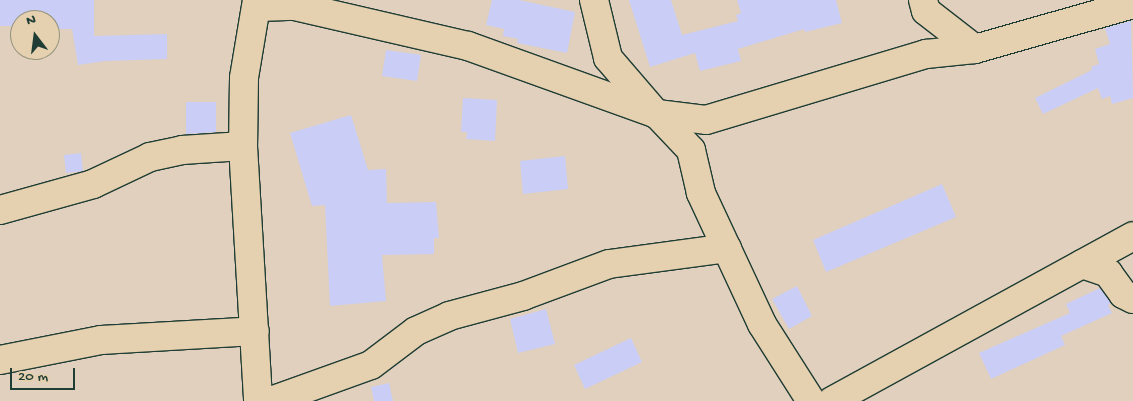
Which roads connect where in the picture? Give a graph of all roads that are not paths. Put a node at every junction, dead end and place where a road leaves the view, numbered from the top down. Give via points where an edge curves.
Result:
1 (594, 0) edge
2 (923, 0) edge
3 (258, 4) edge
4 (1133, 4) edge
5 (975, 49) junction
6 (657, 114) junction
7 (243, 146) junction
8 (0, 210) edge
9 (1133, 236) edge
10 (727, 248) junction
11 (1082, 264) junction
12 (1133, 299) edge
13 (255, 331) junction
14 (0, 360) edge
15 (258, 401) edge
16 (271, 401) edge
17 (811, 401) edge
18 (832, 401) edge

1 - 6 street via 608,58
2 - 5 street via 926,11
3 - 6 street via 295,6 468,46
3 - 7 street via 244,78
4 - 5 street
5 - 6 street via 926,54 706,120
6 - 10 street via 691,150 701,193
7 - 8 street via 182,150 150,157 93,184
7 - 13 street
9 - 11 street
10 - 16 street via 608,264 523,296 449,316 416,331 371,365
10 - 17 street via 762,324
11 - 12 street via 1108,273 1123,294
11 - 18 street
13 - 14 street via 100,340
13 - 15 street

